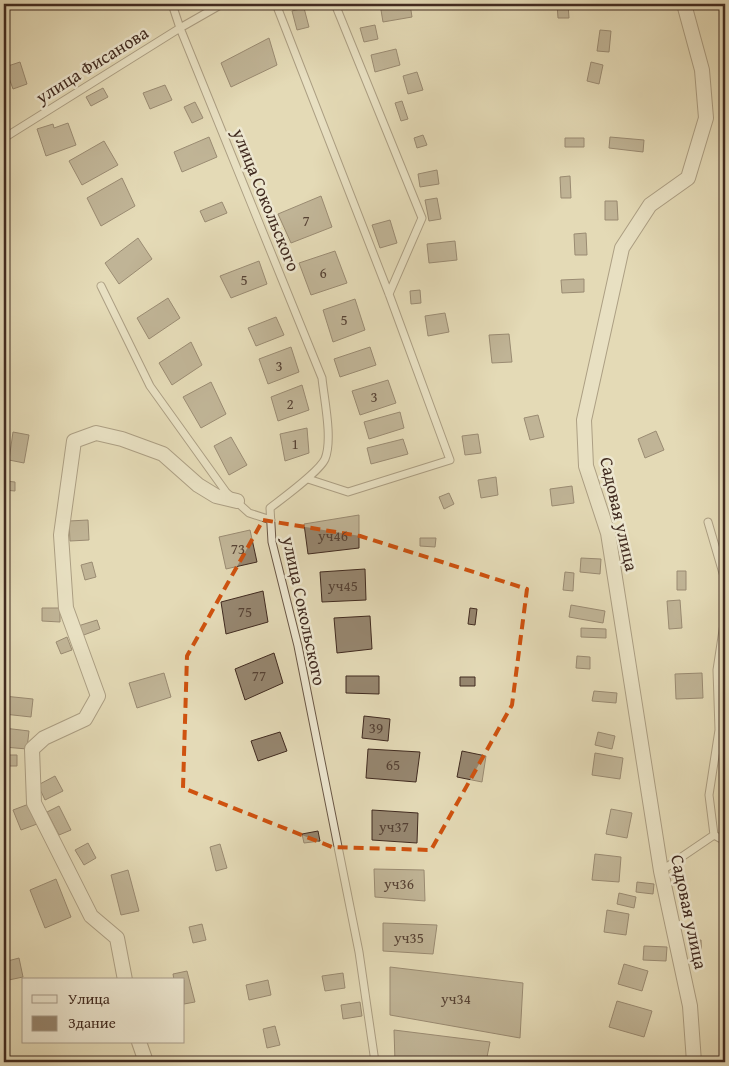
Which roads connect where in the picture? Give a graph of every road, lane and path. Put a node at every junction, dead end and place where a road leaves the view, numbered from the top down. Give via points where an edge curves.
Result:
1 (172, 4) edge
2 (222, 4) edge
3 (276, 4) edge
4 (335, 4) edge
5 (684, 4) edge
6 (180, 28) junction
7 (4, 127) edge
8 (6, 136) edge
9 (101, 286) dead end
10 (389, 294) junction
11 (308, 478) junction
12 (237, 501) junction
13 (271, 520) junction
14 (708, 522) dead end
15 (725, 580) edge
16 (725, 617) edge
17 (714, 835) junction
18 (725, 841) edge
19 (661, 871) junction
20 (125, 978) edge
21 (140, 1044) edge
22 (146, 1062) edge
23 (375, 1062) edge
24 (694, 1062) edge

1 - 6 lane, улица Сокольского
2 - 6 lane, улица Фисанова
3 - 10 lane
4 - 10 lane via 422,218
5 - 19 street, Садовая улица via 702,70 706,118 688,178 650,205 622,248 584,420 586,466 608,533
6 - 8 lane, улица Фисанова
6 - 11 lane, улица Сокольского via 322,378 329,434 325,459
7 - 8 lane
9 - 12 lane via 150,386 226,492
10 - 11 lane via 450,460 348,492
11 - 13 lane, улица Сокольского via 270,508
12 - 13 lane via 249,513
12 - 20 street via 216,496 198,486 163,454 96,433 74,441 60,535 66,608 98,696 85,718 44,738 32,749 34,803 91,916 117,938
13 - 23 lane, улица Сокольского via 272,542 298,646 359,952
14 - 15 lane
16 - 17 lane via 717,670 719,730 709,796
17 - 18 lane
17 - 19 lane
19 - 24 street, Садовая улица via 690,1006
21 - 22 street

